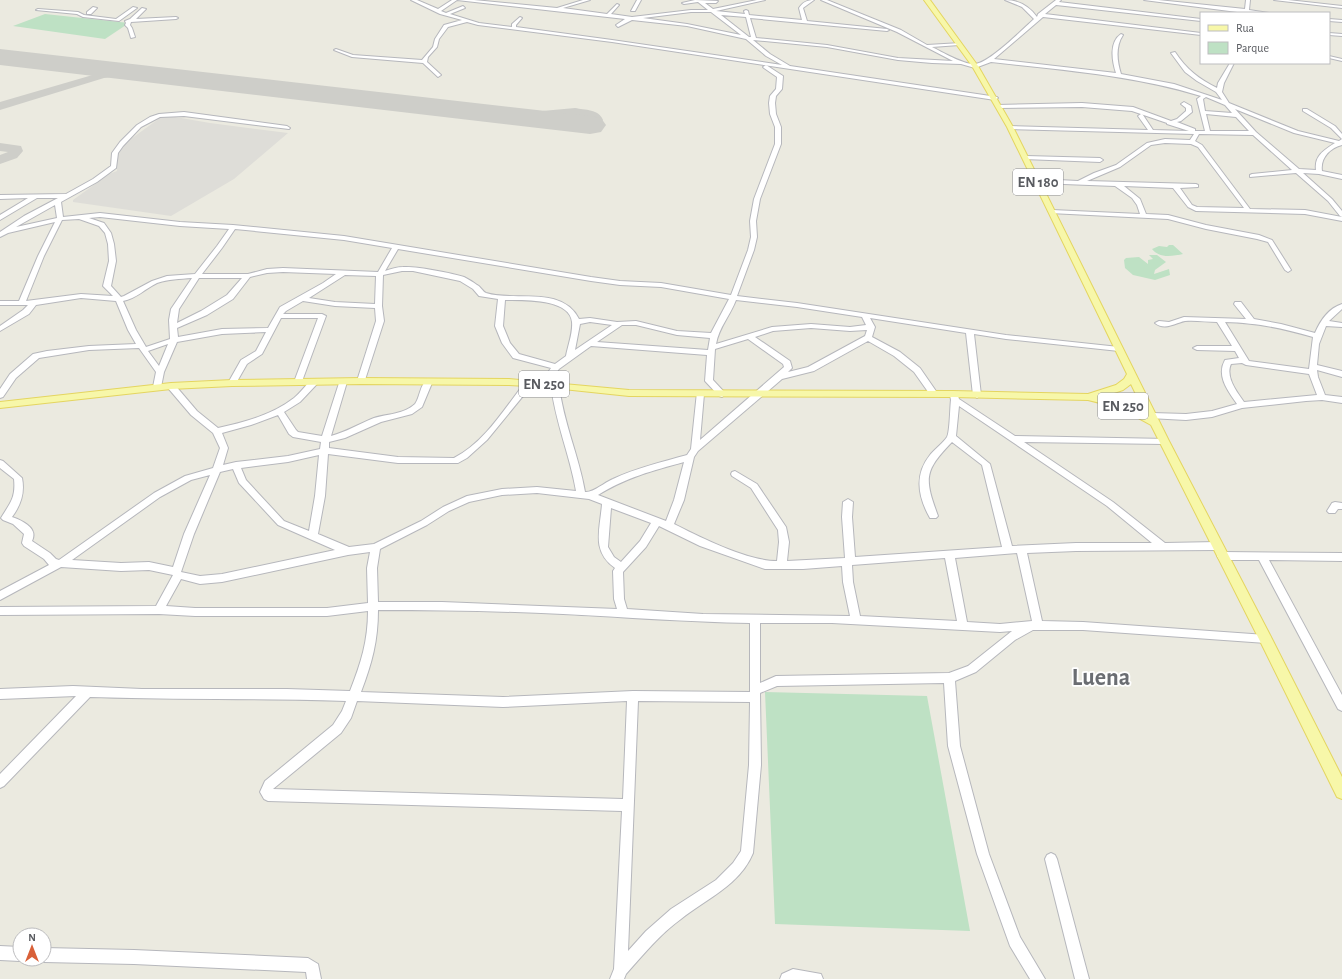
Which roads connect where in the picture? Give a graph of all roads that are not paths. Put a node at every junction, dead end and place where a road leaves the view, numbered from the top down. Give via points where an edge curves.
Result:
1 (413, 0) edge
2 (455, 0) edge
3 (459, 0) edge
4 (530, 0) edge
5 (561, 0) edge
6 (588, 0) edge
7 (640, 0) edge
8 (736, 0) edge
9 (763, 0) edge
10 (812, 0) edge
11 (822, 0) edge
12 (923, 0) edge
13 (927, 0) edge
14 (1007, 0) edge
15 (1146, 0) edge
16 (1248, 0) edge
17 (1276, 0) edge
18 (698, 1) edge
19 (508, 2) edge
20 (716, 2) dead end
21 (1057, 2) edge
22 (684, 3) dead end
23 (743, 3) junction
24 (617, 5) dead end
25 (1342, 6) edge
26 (464, 7) dead end
27 (532, 7) junction
28 (95, 8) dead end
29 (135, 8) dead end
30 (559, 8) junction
31 (144, 9) dead end
32 (38, 10) dead end
33 (634, 10) dead end
34 (438, 11) junction
35 (710, 11) junction
36 (1247, 12) edge
37 (716, 13) junction
38 (81, 14) junction
39 (447, 14) junction
40 (607, 16) junction
41 (747, 16) junction
42 (859, 16) junction
43 (849, 17) dead end
44 (1038, 17) junction
45 (176, 18) dead end
46 (520, 18) dead end
47 (628, 19) junction
48 (117, 20) junction
49 (466, 20) junction
50 (1200, 20) edge
51 (1330, 20) edge
52 (130, 21) junction
53 (1342, 21) edge
54 (806, 22) junction
55 (618, 26) dead end
56 (514, 30) junction
57 (899, 31) junction
58 (1200, 34) edge
59 (1330, 34) edge
60 (1121, 35) dead end
61 (1342, 35) edge
62 (133, 37) dead end
63 (751, 38) junction
64 (959, 44) junction
65 (927, 46) junction
66 (336, 50) dead end
67 (1173, 53) dead end
68 (875, 54) junction
69 (1330, 57) edge
70 (990, 60) junction
71 (1342, 60) edge
72 (873, 61) dead end
73 (424, 62) junction
74 (959, 63) junction
75 (1231, 64) edge
76 (764, 65) junction
77 (975, 66) junction
78 (792, 68) junction
79 (438, 75) dead end
80 (1119, 75) junction
81 (1219, 91) junction
82 (1205, 95) junction
83 (995, 98) junction
84 (1184, 104) dead end
85 (1226, 104) junction
86 (999, 106) junction
87 (1305, 110) dead end
88 (1189, 112) junction
89 (1203, 114) junction
90 (1237, 115) junction
91 (1141, 116) dead end
92 (1169, 123) junction
93 (1010, 127) junction
94 (287, 128) dead end
95 (1152, 132) junction
96 (1158, 132) junction
97 (1199, 133) junction
98 (1208, 133) junction
99 (1254, 133) junction
100 (1165, 141) junction
101 (1342, 141) edge
102 (1192, 142) junction
103 (1026, 158) junction
104 (1100, 160) dead end
105 (1298, 170) junction
106 (1319, 172) junction
107 (1252, 176) dead end
108 (1342, 177) edge
109 (1038, 181) junction
110 (1080, 182) junction
111 (1117, 184) junction
112 (1175, 186) junction
113 (1196, 186) dead end
114 (66, 196) junction
115 (0, 197) edge
116 (36, 197) junction
117 (1330, 200) junction
118 (1339, 200) dead end
119 (58, 202) junction
120 (1248, 210) junction
121 (1052, 212) junction
122 (1143, 215) junction
123 (1342, 215) edge
124 (75, 216) junction
125 (0, 218) edge
126 (1342, 219) edge
127 (60, 220) junction
128 (233, 227) junction
129 (3, 233) edge
130 (396, 248) junction
131 (1288, 270) dead end
132 (344, 272) junction
133 (380, 274) junction
134 (197, 276) junction
135 (248, 276) junction
136 (502, 298) junction
137 (733, 298) junction
138 (119, 299) junction
139 (302, 299) junction
140 (0, 303) edge
141 (34, 303) junction
142 (21, 304) junction
143 (1238, 304) dead end
144 (378, 306) junction
145 (1342, 306) edge
146 (278, 316) junction
147 (866, 317) junction
148 (1220, 321) junction
149 (1252, 321) junction
150 (576, 322) junction
151 (1323, 322) junction
152 (1159, 323) dead end
153 (618, 324) junction
154 (1342, 325) edge
155 (174, 327) junction
156 (871, 327) junction
157 (0, 329) edge
158 (271, 330) junction
159 (970, 332) junction
160 (714, 336) junction
161 (749, 336) junction
162 (1318, 336) junction
163 (868, 338) junction
164 (174, 339) junction
165 (589, 344) junction
166 (142, 348) junction
167 (1196, 348) dead end
168 (1118, 349) junction
169 (1237, 349) junction
170 (711, 350) junction
171 (570, 356) junction
172 (1243, 360) junction
173 (556, 367) junction
174 (1312, 369) junction
175 (160, 372) junction
176 (1342, 374) edge
177 (1132, 375) junction
178 (779, 377) junction
179 (361, 381) junction
180 (298, 382) junction
181 (314, 382) junction
182 (343, 382) junction
183 (232, 383) junction
184 (428, 383) junction
185 (529, 383) junction
186 (544, 384) junction
187 (555, 385) junction
188 (171, 386) junction
189 (157, 387) junction
190 (700, 394) junction
191 (722, 394) junction
192 (934, 394) junction
193 (0, 395) edge
194 (758, 395) junction
195 (978, 395) junction
196 (954, 397) junction
197 (1088, 397) junction
198 (1322, 397) junction
199 (1342, 400) edge
200 (0, 405) edge
201 (1242, 405) junction
202 (279, 411) junction
203 (1154, 419) junction
204 (217, 431) junction
205 (952, 437) junction
206 (1013, 439) junction
207 (325, 440) junction
208 (1164, 440) junction
209 (695, 449) junction
210 (323, 451) junction
211 (690, 457) junction
212 (0, 463) edge
213 (236, 465) junction
214 (217, 470) junction
215 (735, 474) dead end
216 (586, 496) junction
217 (848, 502) dead end
218 (607, 503) junction
219 (1342, 506) edge
220 (1332, 511) dead end
221 (933, 516) dead end
222 (3, 518) edge
223 (657, 522) junction
224 (669, 526) junction
225 (313, 535) junction
226 (1161, 545) junction
227 (376, 547) junction
228 (1021, 549) junction
229 (1008, 550) junction
230 (348, 551) junction
231 (1219, 551) junction
232 (949, 554) junction
233 (1262, 556) junction
234 (1342, 557) edge
235 (848, 562) junction
236 (61, 563) junction
237 (782, 564) junction
238 (622, 567) junction
239 (177, 573) junction
240 (0, 596) edge
241 (373, 606) junction
242 (159, 610) junction
243 (0, 611) edge
244 (623, 614) junction
245 (756, 619) junction
246 (856, 620) junction
247 (963, 626) junction
248 (1033, 626) junction
249 (1266, 639) junction
250 (949, 678) junction
251 (87, 692) junction
252 (756, 693) junction
253 (0, 694) edge
254 (633, 696) junction
255 (354, 697) junction
256 (1342, 706) edge
257 (0, 782) edge
258 (1342, 792) edge
259 (628, 805) junction
260 (1051, 859) dead end
261 (0, 954) edge
262 (12, 954) edge
263 (52, 955) edge
264 (619, 974) edge
265 (314, 979) edge
266 (787, 979) edge
267 (816, 979) edge
268 (1038, 979) edge
269 (1082, 979) edge

1 - 34 street
2 - 34 street
3 - 19 street
4 - 27 street
5 - 30 street
6 - 30 street
7 - 33 street
8 - 23 street
9 - 23 street
10 - 54 street via 801,8
11 - 42 street
12 - 13 street
13 - 64 main road, EN 180
14 - 44 street via 1025,7
15 - 36 street
16 - 36 street
17 - 25 street
18 - 20 street
18 - 22 street
18 - 35 street
19 - 27 street
21 - 44 street
21 - 50 street
23 - 35 street
23 - 41 street
24 - 40 street
26 - 39 street
27 - 30 street
28 - 38 street
29 - 48 street
30 - 40 street
31 - 52 street
32 - 38 street
34 - 39 street
35 - 37 street
35 - 47 street
37 - 41 street
37 - 63 street
38 - 48 street
39 - 49 street
40 - 47 street
41 - 54 street
41 - 63 street
42 - 43 street
42 - 57 street
44 - 58 street
44 - 70 street
45 - 52 street
46 - 56 street via 514,25
47 - 55 street
47 - 63 street via 701,27
48 - 52 street
49 - 56 street
49 - 73 street via 446,26 437,39 435,48
51 - 53 street
52 - 62 street via 127,25
54 - 57 street
56 - 76 street via 612,41
57 - 65 street
59 - 61 street
60 - 80 street via 1117,40 1115,65
63 - 68 street
63 - 78 street via 768,55
64 - 65 street
64 - 77 main road, EN 180
65 - 74 street
66 - 73 street via 352,56
67 - 81 street via 1188,72
68 - 72 street
68 - 74 street
69 - 71 street
70 - 77 street
70 - 80 street
73 - 79 street
74 - 77 street
75 - 81 street
76 - 78 street
76 - 137 street via 780,76 779,89 773,96 772,103 778,127 778,144 757,198 752,221 753,244
77 - 83 main road, EN 180
78 - 83 street
80 - 82 street via 1172,85
81 - 85 street
82 - 85 street
82 - 89 street via 1200,99
83 - 86 main road, EN 180
84 - 88 street via 1189,107
85 - 90 street
85 - 101 street via 1296,132
86 - 92 street via 1082,105 1133,109
86 - 93 main road, EN 180
87 - 101 street via 1332,127
88 - 89 street
88 - 92 street via 1179,120
89 - 90 street
89 - 98 street
90 - 99 street
91 - 95 street
92 - 97 street
93 - 95 street
93 - 103 main road, EN 180
94 - 114 street via 184,114 161,114 135,128 115,152 114,167
95 - 96 street
96 - 97 street
96 - 100 street
97 - 98 street
97 - 102 street
98 - 99 street
99 - 105 street
100 - 102 street
100 - 110 street via 1149,144 1118,166
101 - 106 street via 1321,155 1317,165
102 - 120 street via 1200,146
103 - 104 street
103 - 109 main road, EN 180
105 - 106 street
105 - 107 street
105 - 117 street
106 - 108 street
109 - 110 street
109 - 121 main road, EN 180
110 - 111 street
111 - 112 street
111 - 122 street via 1134,195
112 - 113 street
112 - 120 street via 1190,206 1196,209
114 - 116 street
114 - 119 street
115 - 116 street
116 - 125 street
117 - 118 street
117 - 123 street
119 - 127 street
119 - 129 street via 31,214
120 - 126 street via 1305,212
121 - 122 street
121 - 168 main road, EN 180
122 - 131 street via 1168,217 1259,237 1274,246
124 - 127 street
124 - 128 street via 100,215
124 - 138 street via 105,226 112,250 112,265 106,279 107,286
127 - 129 street
127 - 142 street via 41,256
128 - 130 street via 344,238
128 - 134 street
130 - 133 street
130 - 137 street via 591,280 661,285
132 - 133 street
132 - 135 street via 282,270
132 - 139 street
133 - 136 street via 402,269 445,275 471,283 482,294
133 - 144 street
134 - 135 street
134 - 138 street via 154,282 126,298
134 - 155 street via 175,309
135 - 155 street via 230,297
136 - 150 street via 545,299 570,311
136 - 173 street via 499,326 506,343 516,356
137 - 147 street
137 - 160 street
138 - 141 street via 81,296
138 - 166 street
139 - 144 street
139 - 146 street via 283,309
140 - 142 street
141 - 142 street
141 - 157 street via 26,312
143 - 149 street
144 - 179 street via 380,322
145 - 151 street
146 - 158 street
146 - 180 street via 322,316
147 - 156 street
147 - 159 street
148 - 149 street
148 - 152 street via 1184,319 1170,324
148 - 169 street
149 - 162 street
150 - 153 street via 590,320
150 - 171 street
151 - 154 street
151 - 162 street
153 - 160 street via 636,323 678,333
153 - 165 street
155 - 164 street
156 - 161 street via 850,329 803,326 772,329
156 - 163 street
158 - 164 street via 225,331
158 - 183 street via 255,356 244,362
159 - 168 street via 1030,341
159 - 195 street
160 - 170 street
161 - 170 street
161 - 178 street via 787,363 788,368
162 - 174 street
163 - 178 street via 811,369
163 - 192 street via 897,354 917,370
164 - 166 street
164 - 175 street
165 - 170 street via 676,352
165 - 171 street
166 - 175 street
166 - 193 street via 89,348 36,356 13,376
167 - 169 street
168 - 177 main road, EN 180
169 - 172 street
170 - 191 street via 710,381
171 - 173 street
172 - 174 street via 1250,364
172 - 201 street via 1228,362 1225,366 1230,385
173 - 186 street
174 - 176 street
174 - 198 street
175 - 189 street
177 - 197 main road, EN 250 via 1121,387
177 - 203 main road, EN 180
178 - 194 street
179 - 182 main road, EN 250
179 - 184 main road, EN 250
180 - 181 main road, EN 250
180 - 183 main road, EN 250
181 - 182 main road, EN 250
181 - 202 street via 297,399
182 - 207 street
183 - 188 main road, EN 250
184 - 185 main road, EN 250
184 - 207 street via 419,404 409,412 378,420 342,436
185 - 186 main road, EN 250
185 - 210 street via 490,432 462,458 455,461 398,460
186 - 187 main road, EN 250
187 - 190 main road, EN 250 via 629,393
187 - 216 street via 561,424
188 - 189 main road, EN 250
188 - 204 street via 194,413
189 - 200 main road, EN 250
190 - 191 main road, EN 250
190 - 209 street
191 - 194 main road, EN 250
192 - 194 main road, EN 250
192 - 196 main road, EN 250
194 - 209 street
195 - 196 main road, EN 250
195 - 197 main road, EN 250
196 - 205 street
196 - 206 street
197 - 203 main road, EN 250 via 1121,405
198 - 199 street
198 - 201 street
201 - 203 street via 1212,414
202 - 204 street via 260,420
202 - 207 street via 296,435
203 - 208 main road, EN 250
204 - 214 street via 224,448
205 - 221 street via 928,463 923,475 925,492
205 - 229 street via 986,464
206 - 208 street
206 - 226 street via 1110,504
207 - 210 street
208 - 231 main road, EN 250
209 - 211 street
210 - 213 street via 288,459
210 - 225 street via 322,477
211 - 216 street via 628,475
211 - 224 street
212 - 222 street via 18,478 20,487 17,503
213 - 214 street
213 - 225 street via 242,481 281,523
214 - 236 street via 188,478 157,495
214 - 239 street via 189,534
215 - 237 street via 754,486 783,530
216 - 218 street
216 - 227 street via 532,490 483,495 446,509
217 - 235 street
218 - 223 street
218 - 238 street via 603,547 611,560
219 - 220 street via 1335,505
222 - 236 street via 16,522 29,533 27,543 53,563
223 - 224 street
223 - 238 street via 643,544
224 - 237 street via 703,543 752,562
225 - 230 street
226 - 228 street
226 - 231 street
227 - 230 street
227 - 241 street via 372,568
228 - 229 street
228 - 248 street
229 - 232 street
230 - 239 street via 222,578 200,580
231 - 233 street
231 - 249 main road, EN 250
232 - 235 street
232 - 247 street
233 - 234 street
233 - 256 street
235 - 237 street
235 - 246 street via 848,582
236 - 239 street via 149,566
236 - 240 street
238 - 244 street via 618,575
239 - 242 street
241 - 242 street via 327,612
241 - 244 street via 442,606
241 - 255 street via 373,626 367,662
242 - 243 street
244 - 245 street
245 - 246 street
245 - 252 street
246 - 247 street
247 - 248 street
248 - 249 street via 1128,628
248 - 250 street via 1011,637 972,669
249 - 258 main road, EN 250
250 - 252 street via 776,681
250 - 268 street via 954,746 983,854 1015,941
251 - 253 street
251 - 255 street
251 - 257 street
252 - 254 street
252 - 264 street via 755,765 747,853 720,884 676,914 651,936
254 - 255 street via 503,702
254 - 259 street
255 - 259 street via 337,729 269,785 267,794
259 - 264 street
260 - 269 street
261 - 262 street
263 - 265 street via 308,965 313,970
266 - 267 street via 793,976

